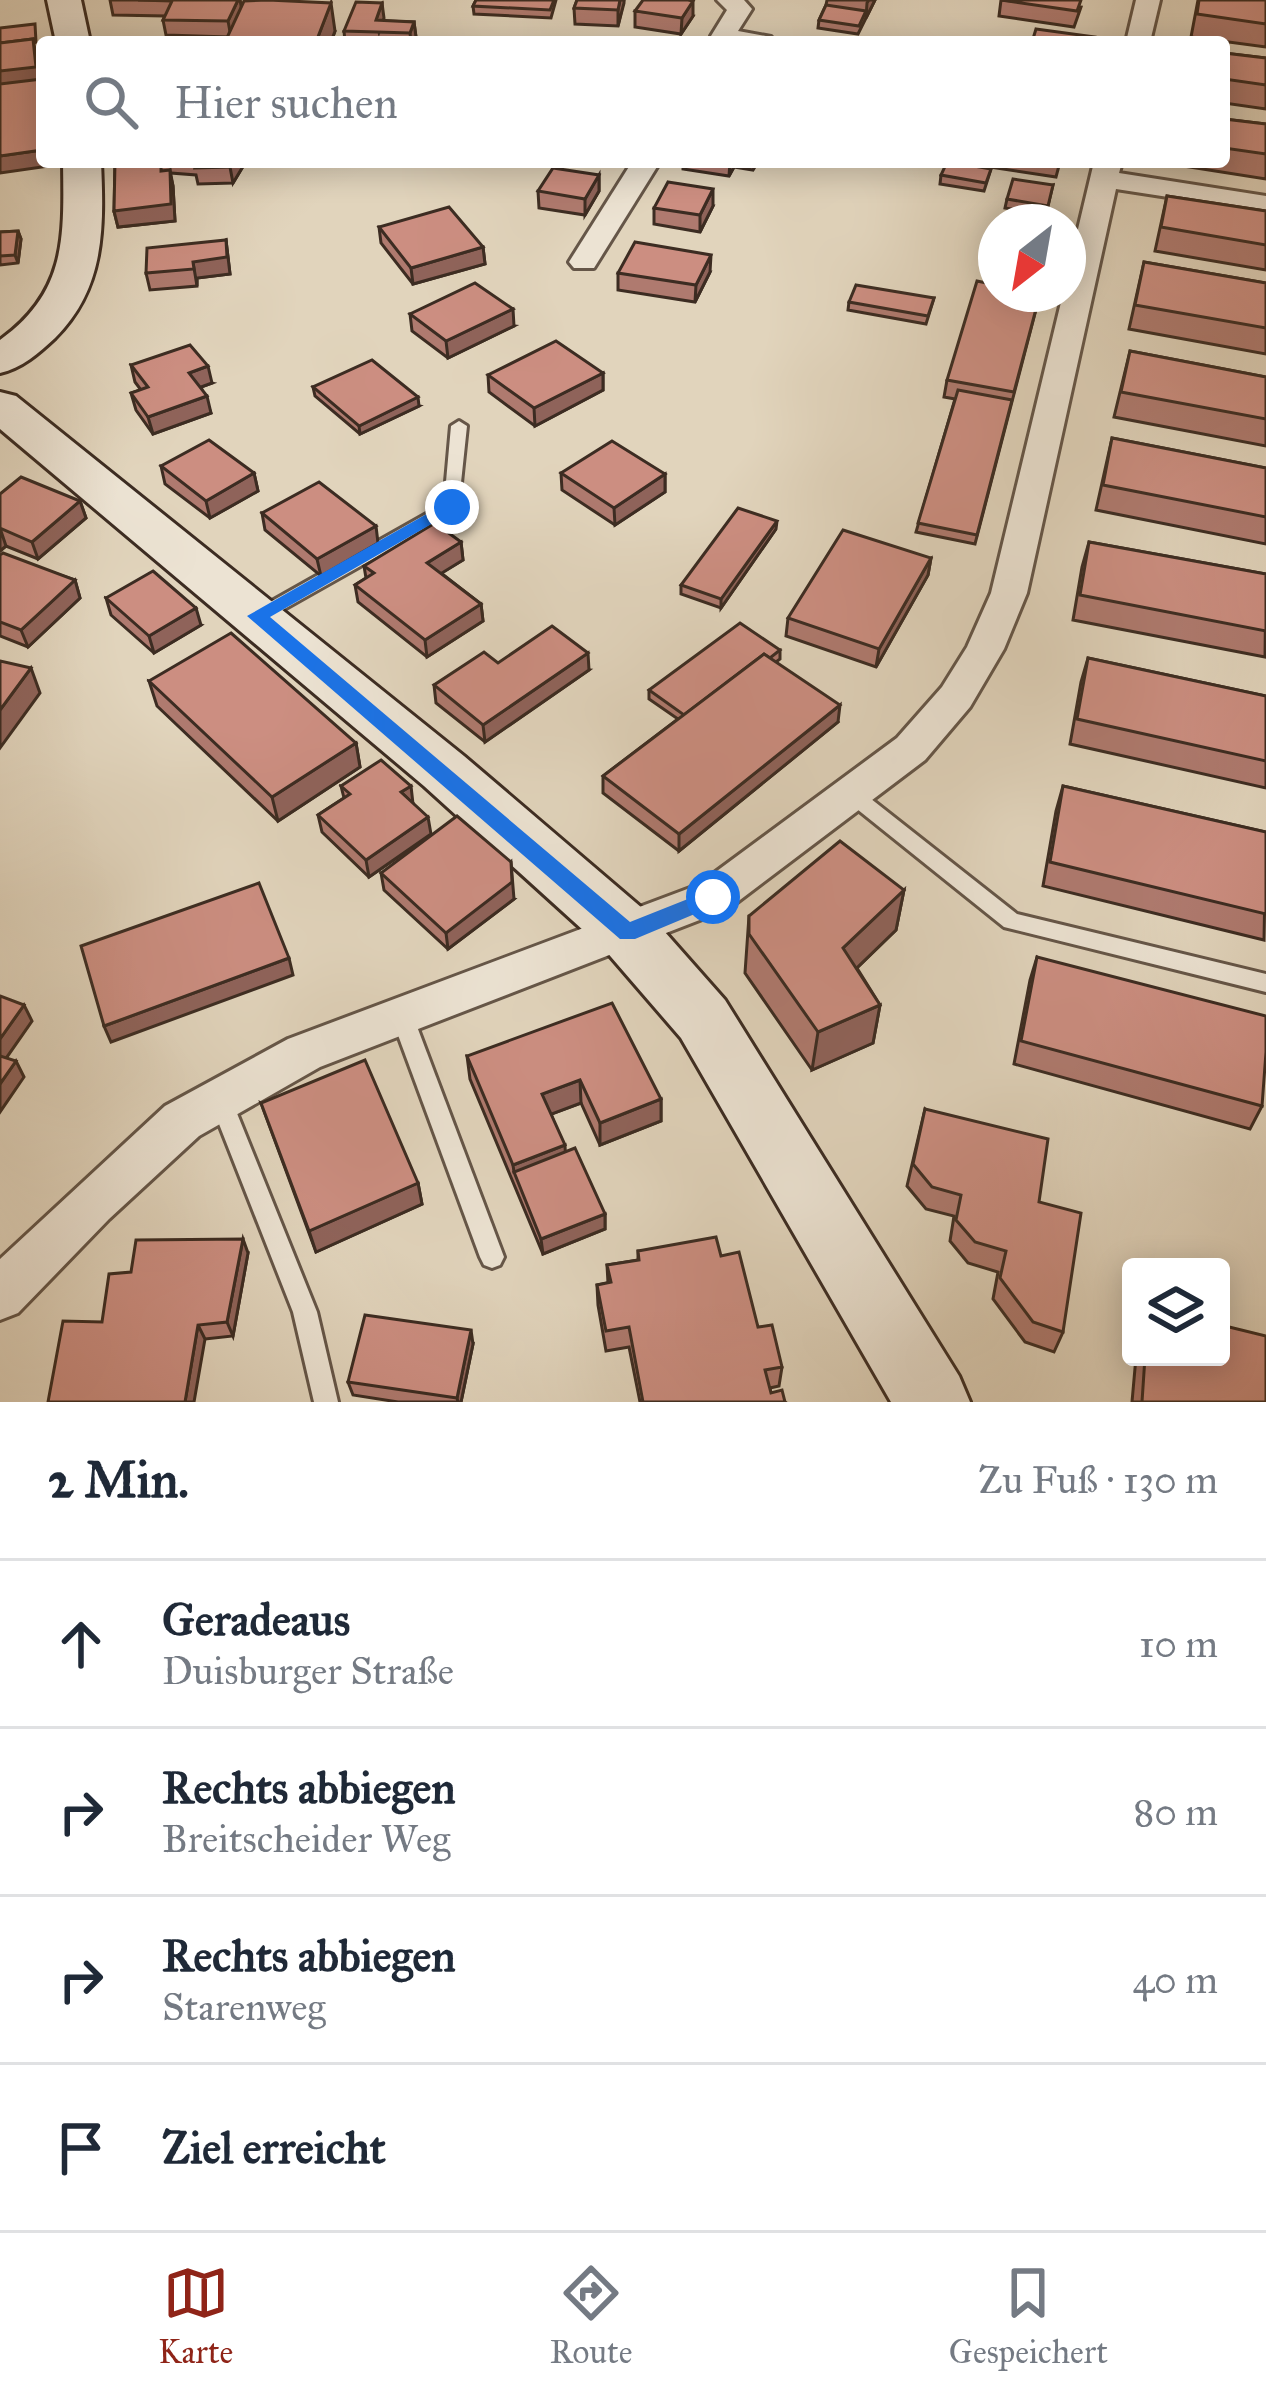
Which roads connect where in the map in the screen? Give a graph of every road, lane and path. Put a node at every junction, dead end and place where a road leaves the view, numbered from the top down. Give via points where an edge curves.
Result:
1 (64, 0) edge
2 (730, 0) edge
3 (1148, 0) edge
4 (72, 36) edge
5 (723, 36) edge
6 (1139, 36) edge
7 (82, 168) edge
8 (642, 168) edge
9 (1106, 170) edge
10 (1266, 204) edge
11 (584, 262) dead end
12 (0, 361) edge
13 (0, 406) edge
14 (459, 426) dead end
15 (256, 616) junction
16 (854, 796) junction
17 (627, 932) junction
18 (1266, 983) edge
19 (402, 1016) junction
20 (220, 1100) junction
21 (492, 1257) dead end
22 (0, 1295) edge
23 (326, 1402) edge
24 (933, 1402) edge

1 - 4 street
2 - 5 street via 740,8
3 - 6 street
7 - 12 street via 85,247 70,290 44,325
8 - 11 street
9 - 10 street
9 - 16 street via 1009,593 956,697
13 - 15 street
14 - 15 lane via 452,507
15 - 17 street
16 - 17 street via 713,897
16 - 18 lane via 1011,921
17 - 19 street
17 - 24 street via 703,1019
19 - 20 street via 304,1053
19 - 21 lane
20 - 22 street via 182,1120
20 - 23 lane via 304,1312

